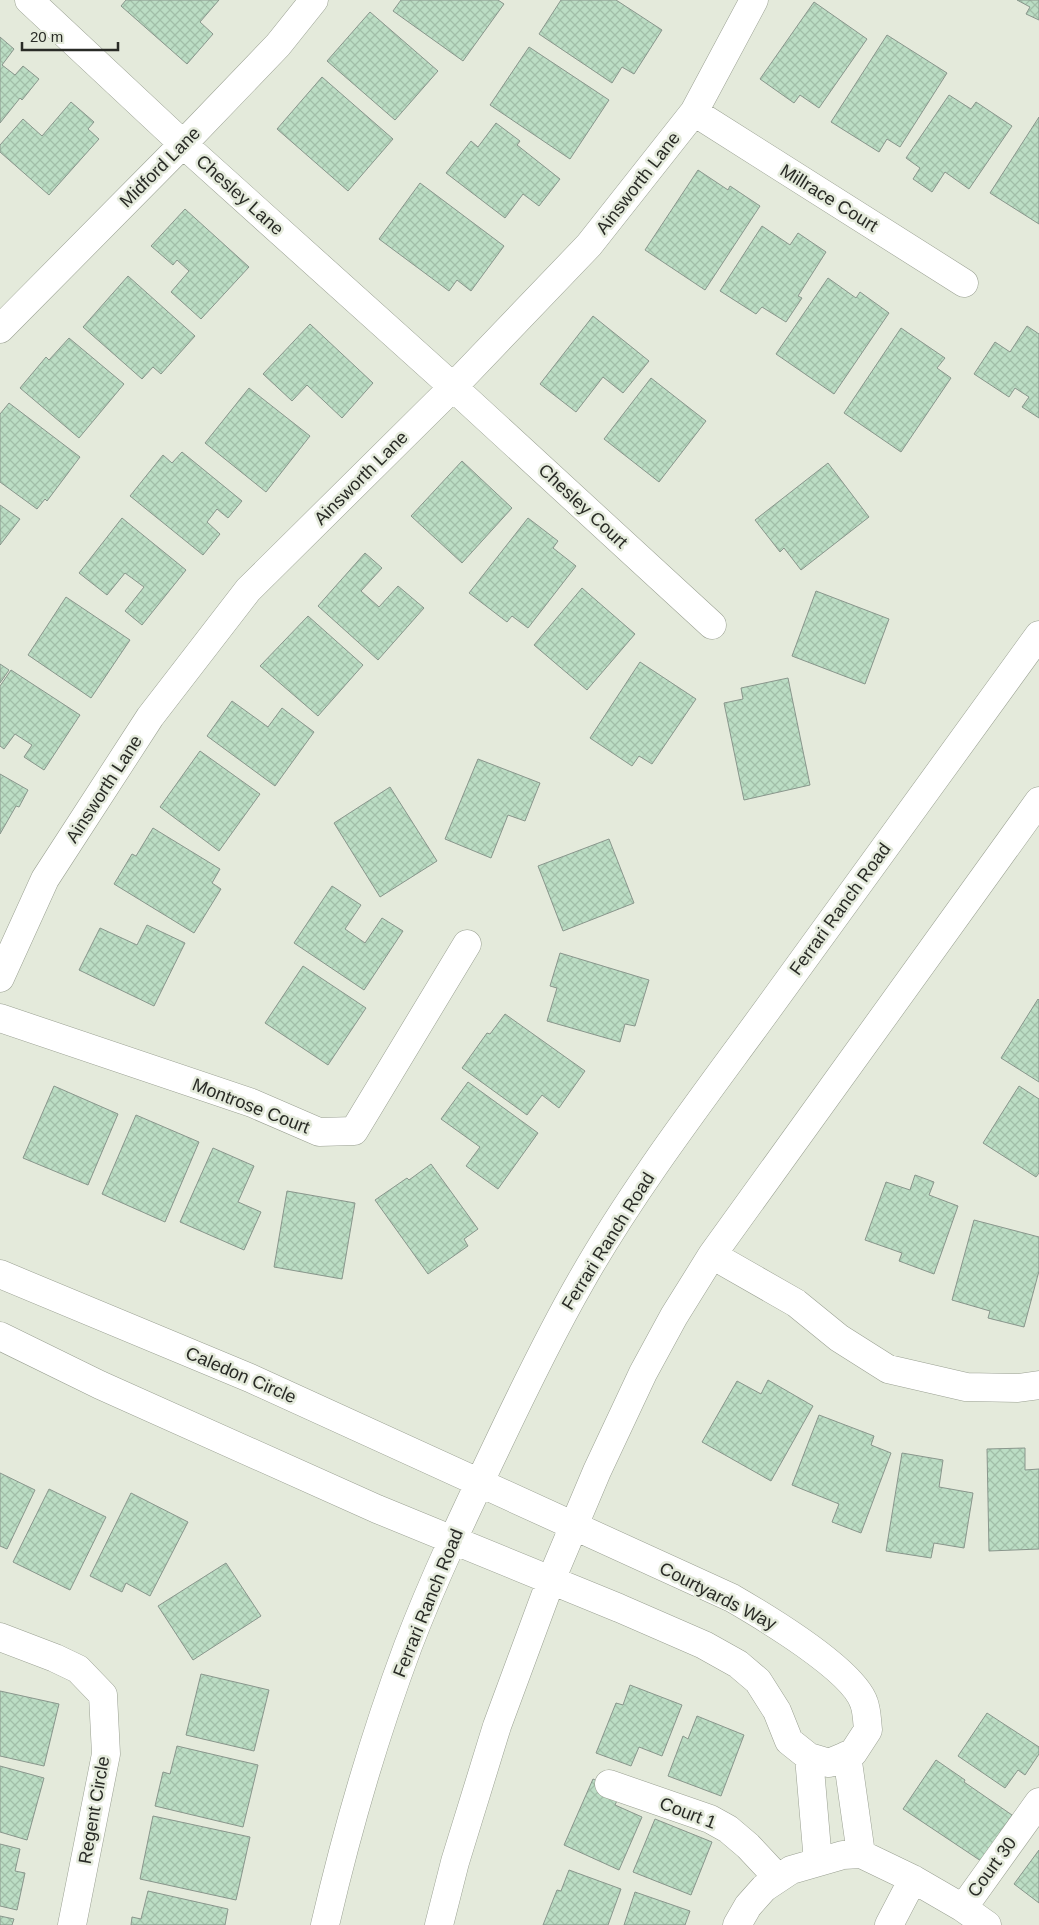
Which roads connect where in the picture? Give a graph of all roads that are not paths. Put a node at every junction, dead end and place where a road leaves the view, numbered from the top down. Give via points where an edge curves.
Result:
1 (29, 0) edge
2 (314, 0) edge
3 (754, 0) edge
4 (694, 112) junction
5 (183, 144) junction
6 (964, 283) dead end
7 (0, 329) edge
8 (453, 388) junction
9 (712, 626) dead end
10 (1039, 635) edge
11 (1039, 801) edge
12 (467, 944) dead end
13 (0, 978) edge
14 (0, 1018) edge
15 (712, 1255) junction
16 (0, 1274) edge
17 (0, 1336) edge
18 (1039, 1385) edge
19 (479, 1482) junction
20 (574, 1526) junction
21 (452, 1540) junction
22 (551, 1580) junction
23 (0, 1637) edge
24 (847, 1755) junction
25 (809, 1757) junction
26 (609, 1784) dead end
27 (1039, 1802) edge
28 (861, 1854) junction
29 (818, 1862) junction
30 (778, 1878) junction
31 (913, 1879) junction
32 (963, 1908) junction
33 (72, 1925) edge
34 (325, 1925) edge
35 (439, 1925) edge
36 (737, 1925) edge
37 (889, 1925) edge
38 (987, 1925) edge

1 - 5 street, Chesley Lane
2 - 5 street, Midford Lane via 278,45
3 - 4 street, Ainsworth Lane
4 - 6 street, Millrace Court
4 - 8 street, Ainsworth Lane via 589,245
5 - 7 street, Midford Lane
5 - 8 street, Chesley Lane
8 - 9 street, Chesley Court
8 - 13 street, Ainsworth Lane via 248,590 150,717 45,879
10 - 19 street, Ferrari Ranch Road via 628,1205 582,1278
11 - 15 street
12 - 14 street, Montrose Court via 354,1131 319,1132 252,1103
15 - 18 street via 796,1303 839,1338 888,1369 966,1387
15 - 20 street via 642,1373
16 - 19 street, Caledon Circle via 250,1378
17 - 21 street via 100,1385
19 - 20 street, Caledon Circle
19 - 21 street, Ferrari Ranch Road
20 - 22 street
20 - 24 street, Courtyards Way via 732,1598 786,1631 830,1664 849,1680 864,1702 868,1730 853,1752
21 - 22 street
21 - 34 street, Ferrari Ranch Road via 409,1644 384,1716 353,1811
22 - 25 street via 704,1645 738,1664 758,1681 777,1711 789,1741
22 - 35 street via 497,1726
23 - 33 street, Regent Circle via 78,1669 103,1695 106,1754
24 - 25 street via 829,1763
24 - 28 street
25 - 29 street
26 - 30 street, Court 1 via 710,1819 728,1829
27 - 32 street, Court 30
28 - 29 street
28 - 31 street
29 - 30 street via 791,1870
30 - 36 street via 753,1900
31 - 32 street
31 - 37 street
32 - 38 street

